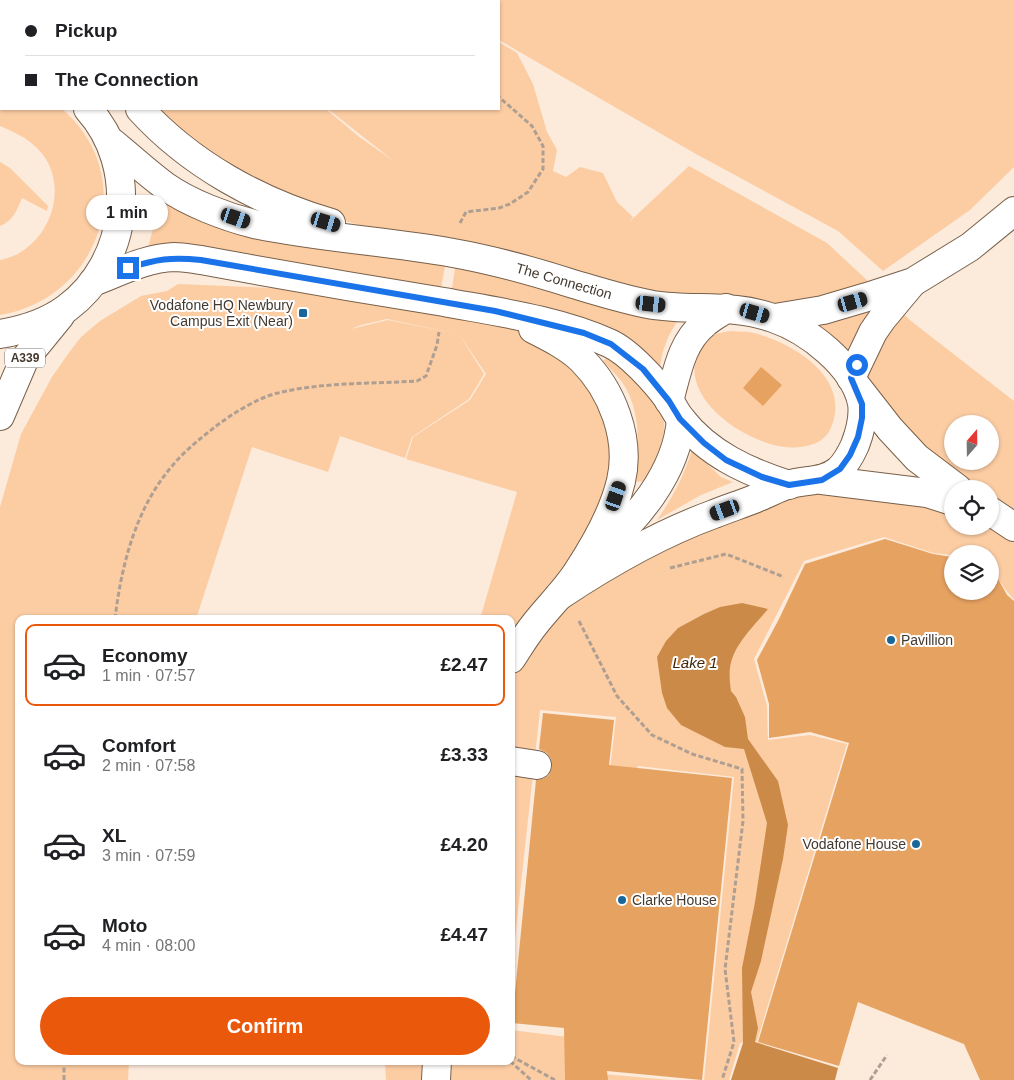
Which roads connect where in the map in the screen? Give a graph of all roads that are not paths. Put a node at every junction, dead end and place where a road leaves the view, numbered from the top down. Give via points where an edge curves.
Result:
1 (89, 110) edge
2 (141, 110) edge
3 (109, 140) junction
4 (1014, 210) edge
5 (404, 245) junction
6 (93, 282) junction
7 (913, 282) junction
8 (726, 308) junction
9 (66, 309) junction
10 (495, 311) junction
11 (775, 318) junction
12 (0, 334) edge
13 (853, 382) junction
14 (675, 410) junction
15 (0, 416) edge
16 (822, 480) junction
17 (946, 480) edge
18 (789, 485) junction
19 (944, 498) edge
20 (578, 572) junction
21 (559, 596) junction
22 (515, 653) edge
23 (437, 1065) edge
24 (436, 1080) edge

1 - 3 main road
2 - 5 main road via 170,138 243,189 326,222
3 - 5 main road via 167,187 201,206 253,224
3 - 6 main road via 118,163 121,213 107,261
4 - 7 main road via 970,247
5 - 8 main road, The Connection via 453,253 651,304
6 - 9 main road
6 - 10 main road via 149,261 174,258
7 - 11 main road via 824,310
7 - 13 main road via 882,319 863,351
8 - 11 main road
8 - 14 main road via 703,324 682,353
9 - 12 main road via 22,330
9 - 15 main road, A339 via 24,360
10 - 14 main road via 584,333 611,344 643,369
10 - 20 main road via 547,336 581,358 605,388 614,407 624,455 621,481 611,511
11 - 13 main road via 826,350 846,369
13 - 16 main road via 862,404 858,437 840,469
13 - 17 main road via 890,429 918,458
14 - 18 main road via 704,443 726,460 762,477
14 - 20 main road via 679,436 669,463 642,509
16 - 18 main road
16 - 19 main road via 927,492
18 - 21 main road via 648,543
20 - 21 main road
21 - 22 main road
23 - 24 main road

